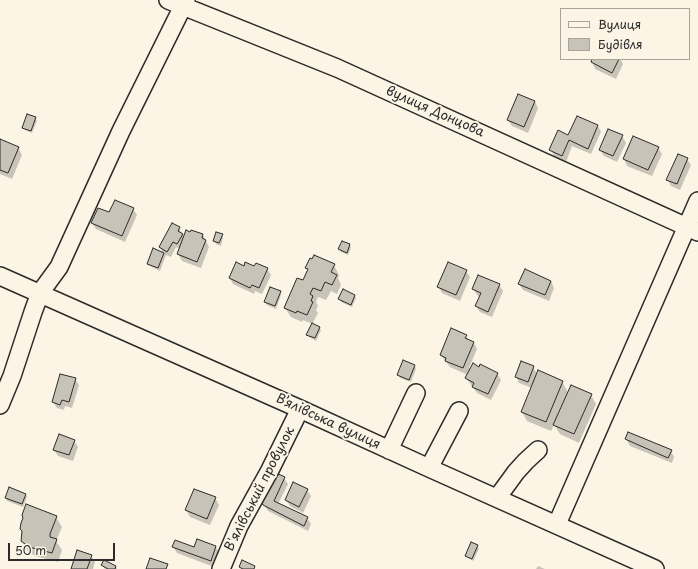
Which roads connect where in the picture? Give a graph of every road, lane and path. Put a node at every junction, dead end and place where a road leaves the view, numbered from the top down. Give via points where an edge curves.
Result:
1 (179, 2) edge
2 (698, 201) edge
3 (692, 230) edge
4 (0, 276) edge
5 (40, 294) junction
6 (416, 393) dead end
7 (0, 405) edge
8 (300, 409) junction
9 (459, 411) dead end
10 (389, 450) junction
11 (538, 450) dead end
12 (429, 468) junction
13 (497, 498) junction
14 (556, 524) junction
15 (221, 569) edge
16 (655, 569) edge

1 - 3 street, вулиця Донцова via 337,68
1 - 5 street via 59,267
2 - 3 street
3 - 14 street
4 - 5 street, В’ялівська вулиця
5 - 7 street
5 - 8 street, В’ялівська вулиця
6 - 10 street
8 - 10 street, В’ялівська вулиця
8 - 15 street, В'ялівський провулок via 239,526
9 - 12 street
10 - 12 street, В’ялівська вулиця
11 - 13 street via 516,472
12 - 13 street, В’ялівська вулиця
13 - 14 street, В’ялівська вулиця
14 - 16 street, В’ялівська вулиця

